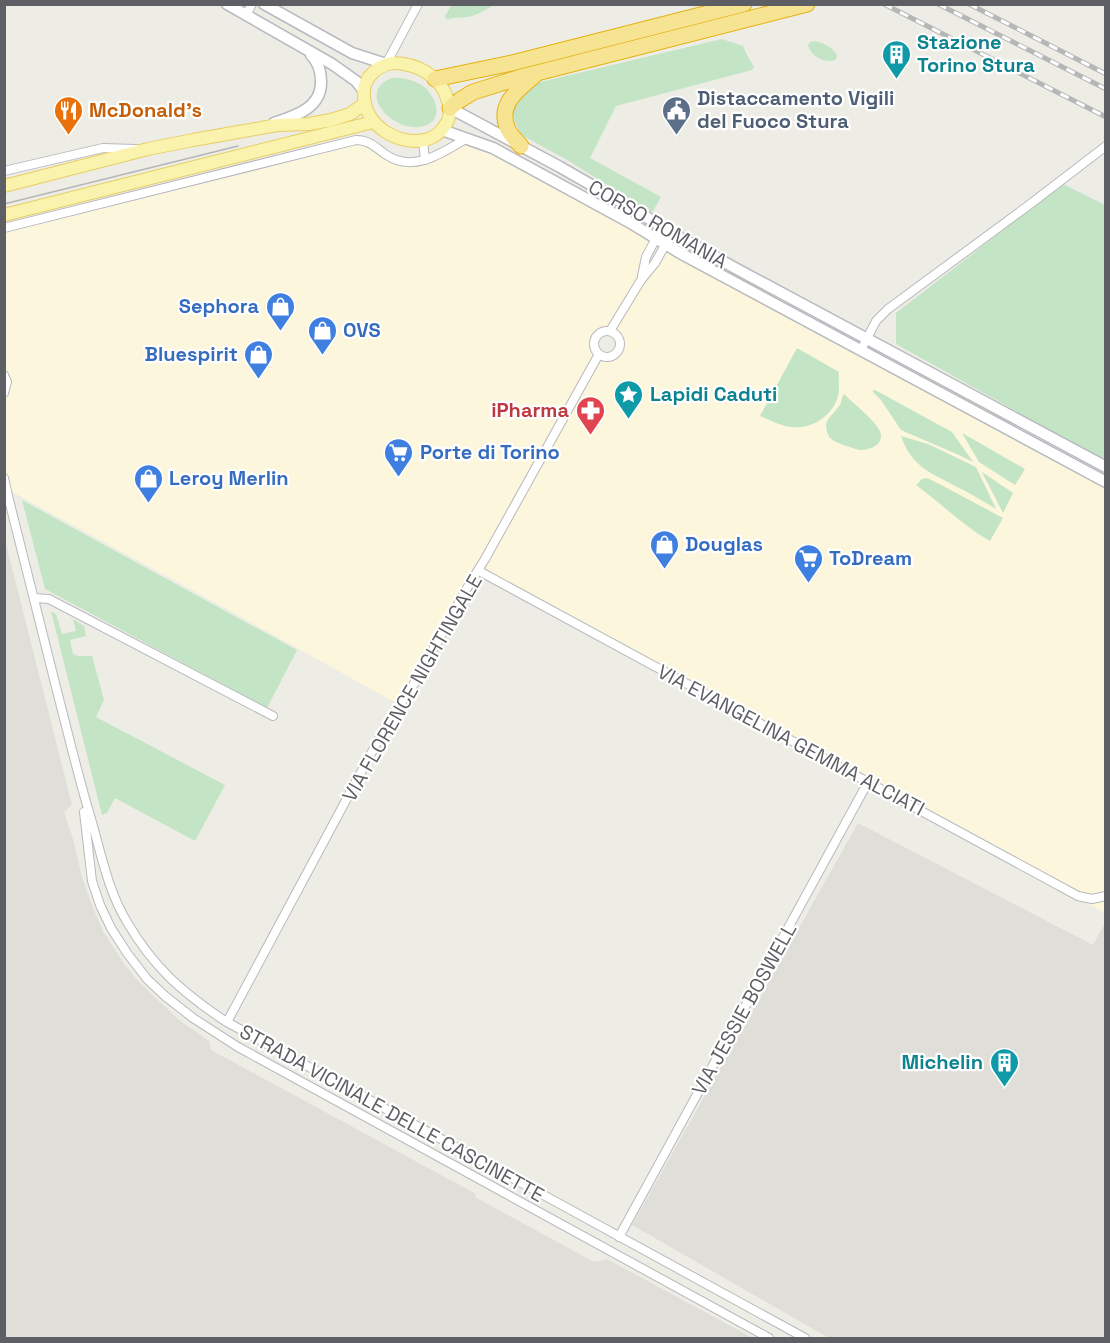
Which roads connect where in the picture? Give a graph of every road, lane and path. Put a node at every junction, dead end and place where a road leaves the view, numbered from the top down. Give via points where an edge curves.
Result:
1 (227, 4) edge
2 (264, 4) edge
3 (418, 4) edge
4 (744, 4) edge
5 (807, 4) edge
6 (249, 10) edge
7 (302, 47) junction
8 (387, 64) junction
9 (544, 66) junction
10 (435, 79) junction
11 (363, 90) junction
12 (364, 104) junction
13 (450, 108) junction
14 (373, 122) junction
15 (261, 127) junction
16 (442, 130) junction
17 (466, 138) junction
18 (423, 140) junction
19 (521, 146) junction
20 (1106, 146) edge
21 (148, 149) junction
22 (226, 159) junction
23 (425, 160) junction
24 (4, 171) edge
25 (230, 172) junction
26 (4, 186) edge
27 (4, 215) edge
28 (662, 227) junction
29 (4, 228) edge
30 (672, 233) junction
31 (661, 241) junction
32 (610, 331) junction
33 (866, 338) junction
34 (861, 350) junction
35 (599, 354) junction
36 (4, 375) edge
37 (4, 393) edge
38 (1106, 467) edge
39 (4, 478) edge
40 (1106, 482) edge
41 (479, 571) junction
42 (34, 598) junction
43 (273, 716) dead end
44 (868, 782) junction
45 (82, 791) junction
46 (1106, 896) edge
47 (227, 1022) junction
48 (534, 1190) junction
49 (526, 1205) junction
50 (619, 1237) junction
51 (770, 1338) edge
52 (805, 1338) edge

1 - 6 main road
2 - 8 main road via 352,53
3 - 8 street
4 - 9 highway
5 - 9 highway
6 - 7 main road
7 - 11 main road via 350,76
7 - 15 main road via 318,64 321,87 317,99 312,107
8 - 10 main road via 408,64
8 - 11 main road via 372,73
9 - 10 highway
9 - 13 highway via 473,92
9 - 19 highway via 513,94 506,106 507,127
10 - 13 main road
11 - 12 main road
12 - 14 main road
12 - 15 main road via 331,120
13 - 16 main road
13 - 19 main road, CORSO ROMANIA
14 - 18 main road via 397,138
14 - 22 main road
15 - 21 main road
16 - 17 main road, CORSO ROMANIA
16 - 18 main road
17 - 23 street
17 - 31 main road, CORSO ROMANIA via 493,147
18 - 23 street
19 - 28 main road, CORSO ROMANIA
20 - 33 street via 888,309
21 - 24 street via 103,148
21 - 26 main road
22 - 25 street
22 - 27 main road
23 - 25 street via 412,162 388,157 371,143 356,140
25 - 29 street
28 - 30 main road, CORSO ROMANIA
28 - 31 street
30 - 31 street
30 - 33 main road, CORSO ROMANIA
31 - 32 street via 655,263
31 - 34 main road, CORSO ROMANIA
32 - 35 street via 601,332 594,340
32 - 35 street via 620,341 619,349 610,357
33 - 34 street
33 - 38 main road, CORSO ROMANIA
34 - 40 main road, CORSO ROMANIA
35 - 41 street, VIA FLORENCE NIGHTINGALE
36 - 37 street
39 - 42 street, STRADA VICINALE DELLE CASCINETTE
41 - 44 street, VIA EVANGELINA GEMMA ALCIATI
41 - 47 street, VIA FLORENCE NIGHTINGALE via 388,722
42 - 43 street via 49,599
42 - 45 street, STRADA VICINALE DELLE CASCINETTE
44 - 46 street, VIA EVANGELINA GEMMA ALCIATI via 1078,896
44 - 50 street, VIA JESSIE BOSWELL
45 - 47 street, STRADA VICINALE DELLE CASCINETTE via 125,920 175,984
45 - 49 street, STRADA VICINALE DELLE CASCINETTE via 92,881 100,905 111,928 147,979 193,1018 238,1047
47 - 48 street, STRADA VICINALE DELLE CASCINETTE
48 - 49 street
48 - 50 street, STRADA VICINALE DELLE CASCINETTE
49 - 51 street, STRADA VICINALE DELLE CASCINETTE
50 - 52 street, STRADA VICINALE DELLE CASCINETTE

